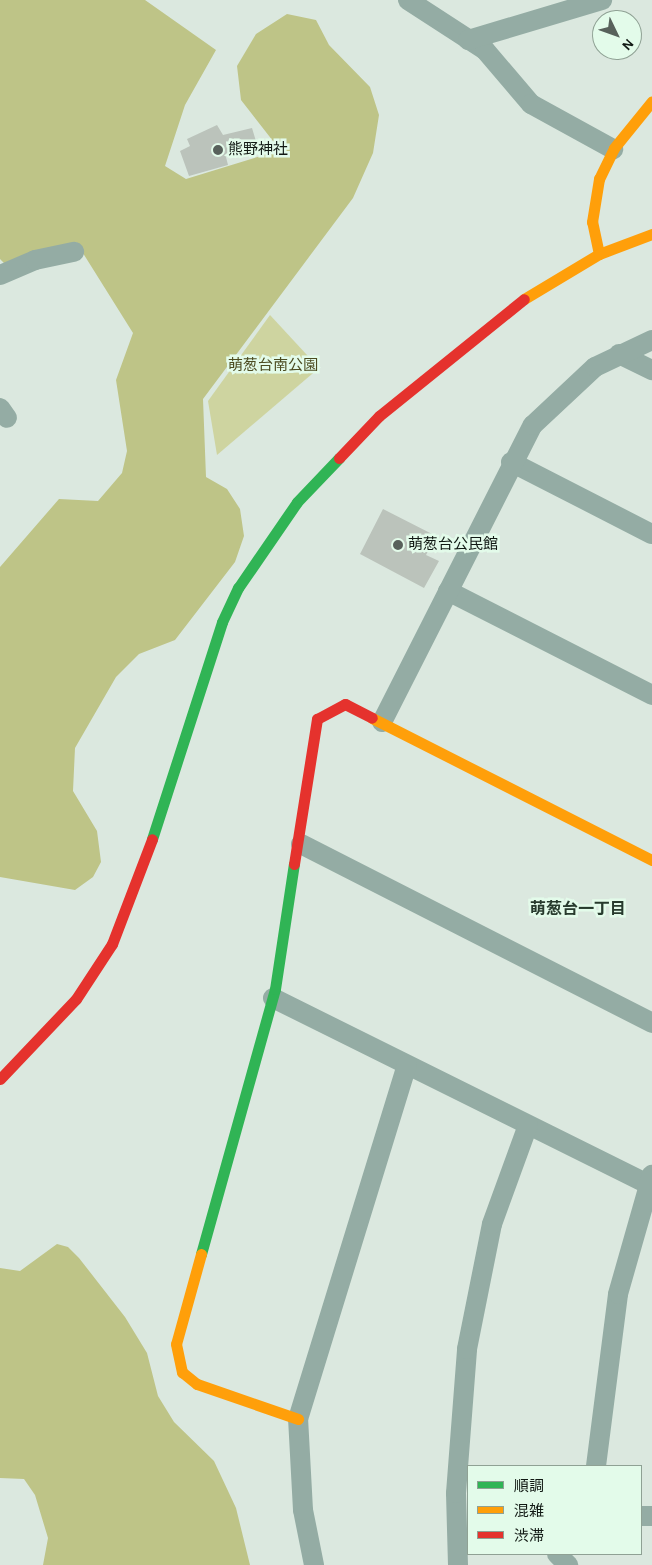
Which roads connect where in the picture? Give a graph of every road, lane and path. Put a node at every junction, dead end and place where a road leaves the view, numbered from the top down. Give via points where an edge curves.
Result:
1 (408, 0) edge
2 (602, 0) edge
3 (468, 40) junction
4 (652, 101) edge
5 (613, 149) junction
6 (652, 234) edge
7 (74, 252) dead end
8 (598, 254) junction
9 (0, 275) edge
10 (652, 340) edge
11 (618, 354) junction
12 (652, 370) edge
13 (511, 462) junction
14 (652, 534) edge
15 (448, 590) junction
16 (652, 695) edge
17 (382, 722) junction
18 (300, 844) junction
19 (652, 860) edge
20 (273, 998) junction
21 (652, 1022) edge
22 (407, 1065) junction
23 (0, 1079) edge
24 (528, 1125) junction
25 (650, 1180) edge
26 (298, 1419) junction
27 (596, 1465) edge
28 (556, 1555) edge
29 (558, 1555) edge
30 (314, 1565) edge
31 (458, 1565) edge
32 (546, 1565) edge
33 (568, 1565) edge

1 - 3 street
2 - 3 street
3 - 5 street via 484,50 531,104
4 - 5 street
5 - 8 street via 599,179 595,201 592,238
6 - 8 street
7 - 9 street via 34,260
8 - 23 street via 536,290 406,392 326,467 288,513 238,588 222,622 137,884 112,944 76,999
10 - 11 street
11 - 12 street
11 - 13 street via 544,411
13 - 14 street
13 - 15 street
15 - 16 street
15 - 17 street
17 - 18 street via 345,704 318,718
17 - 19 street
18 - 20 street
18 - 21 street
20 - 22 street
20 - 26 street via 176,1344 182,1372 197,1384
22 - 24 street
22 - 26 street
24 - 25 street
24 - 31 street via 492,1224 467,1349 456,1493
25 - 27 street via 618,1294
26 - 30 street via 303,1510
28 - 32 street
29 - 33 street

